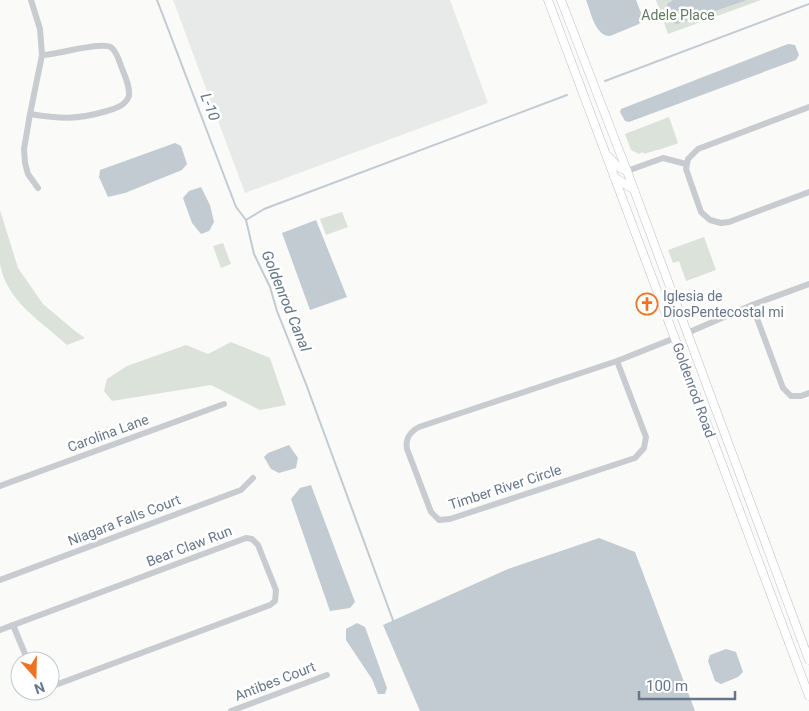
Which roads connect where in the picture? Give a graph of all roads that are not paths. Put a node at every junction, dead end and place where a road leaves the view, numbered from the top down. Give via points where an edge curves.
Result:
1 (31, 0) edge
2 (548, 0) edge
3 (561, 0) edge
4 (42, 55) junction
5 (809, 107) edge
6 (30, 114) junction
7 (606, 154) junction
8 (686, 164) junction
9 (627, 171) junction
10 (614, 177) junction
11 (38, 188) dead end
12 (633, 189) junction
13 (809, 192) edge
14 (809, 284) edge
15 (752, 305) junction
16 (687, 333) junction
17 (675, 338) junction
18 (617, 360) junction
19 (809, 393) edge
20 (224, 404) dead end
21 (253, 478) dead end
22 (0, 486) edge
23 (0, 580) edge
24 (14, 625) junction
25 (0, 630) edge
26 (24, 651) edge
27 (809, 660) edge
28 (327, 675) dead end
29 (60, 683) edge
30 (809, 696) edge
31 (231, 711) edge

1 - 4 street via 40,28
2 - 7 main road, Goldenrod Road
3 - 9 main road, Goldenrod Road
4 - 6 street
4 - 6 street via 110,47 118,58 129,87 129,96 122,105 85,117
5 - 8 street via 698,149
6 - 11 street via 25,163
7 - 9 main road via 618,167
7 - 10 main road, Goldenrod Road
8 - 9 street via 663,158
8 - 13 street via 701,212 710,220 721,223
9 - 12 main road, Goldenrod Road
10 - 12 main road
10 - 17 main road, Goldenrod Road
12 - 16 main road, Goldenrod Road
14 - 15 street
15 - 16 street
15 - 19 street via 783,388 791,396
16 - 27 main road, Goldenrod Road
17 - 18 street, Timber River Circle
17 - 30 main road, Goldenrod Road
18 - 18 street, Timber River Circle via 410,432 406,442 430,512 439,520 450,519 635,458 644,448 646,437
20 - 22 street, Carolina Lane
21 - 23 street, Niagara Falls Court via 241,490
24 - 25 street, Bear Claw Run
24 - 26 street
24 - 29 street, Bear Claw Run via 246,538 258,545 276,590 275,601 270,606
28 - 31 street, Antibes Court

